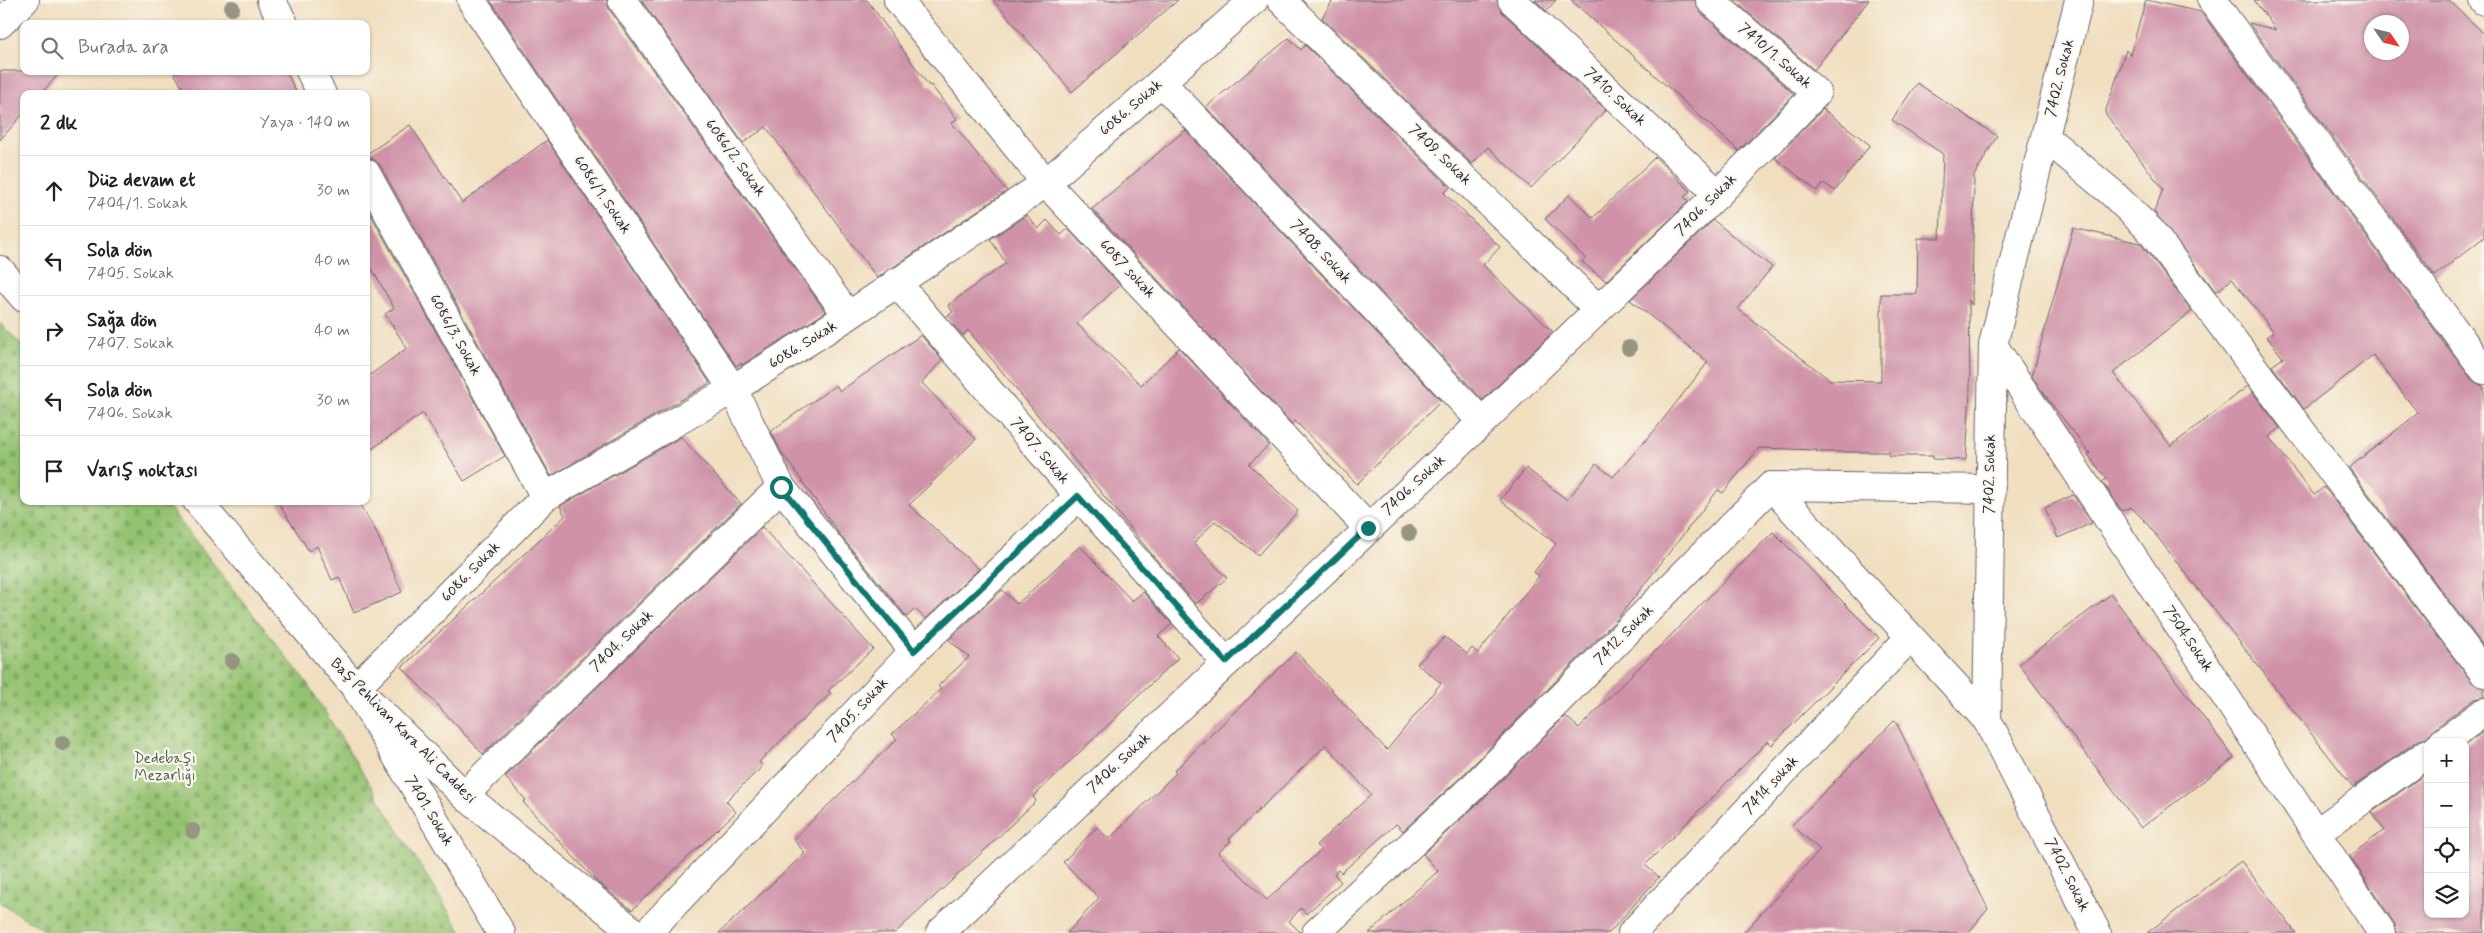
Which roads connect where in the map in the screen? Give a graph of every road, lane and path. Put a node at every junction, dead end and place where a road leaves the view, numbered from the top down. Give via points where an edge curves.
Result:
1 (25, 0) edge
2 (271, 0) edge
3 (471, 0) edge
4 (622, 0) edge
5 (898, 0) edge
6 (1254, 0) edge
7 (1281, 0) edge
8 (1512, 0) edge
9 (1710, 0) edge
10 (2079, 0) edge
11 (2212, 0) edge
12 (282, 20) edge
13 (0, 24) edge
14 (312, 75) edge
15 (1160, 82) junction
16 (320, 90) edge
17 (1816, 93) joint
18 (2045, 137) junction
19 (370, 180) edge
20 (1046, 183) junction
21 (1718, 194) junction
22 (0, 270) edge
23 (896, 282) junction
24 (20, 293) edge
25 (1598, 309) junction
26 (848, 316) junction
27 (1993, 345) junction
28 (2484, 370) edge
29 (733, 389) junction
30 (1482, 422) junction
31 (1771, 486) junction
32 (781, 487) junction
33 (1989, 489) junction
34 (545, 496) junction
35 (1078, 496) junction
36 (200, 505) edge
37 (1368, 528) junction
38 (1910, 637) junction
39 (914, 651) junction
40 (1226, 662) junction
41 (2484, 672) edge
42 (356, 688) junction
43 (2484, 712) edge
44 (1987, 720) junction
45 (2448, 738) edge
46 (2424, 755) edge
47 (464, 796) junction
48 (2316, 833) junction
49 (501, 933) edge
50 (635, 933) edge
51 (647, 933) edge
52 (940, 933) edge
53 (1316, 933) edge
54 (1632, 933) edge
55 (2096, 933) edge
56 (2382, 933) edge

1 - 13 street
2 - 12 street
3 - 29 street, 6086/1. Sokak
4 - 26 street, 6086/2. Sokak
5 - 20 street, 6087 sokak
6 - 15 street, 6086. Sokak
7 - 25 street, 7409. Sokak
8 - 21 street, 7410. Sokak
9 - 17 street, 7410/1. Sokak
10 - 18 street, 7402. Sokak
11 - 28 street
14 - 16 street
15 - 20 street, 6086. Sokak
15 - 30 street, 7408. Sokak
17 - 21 street, 7406. Sokak
18 - 27 street, 7402. Sokak
18 - 41 street via 2112,193 2150,230
19 - 34 street, 6086/3. Sokak
20 - 23 street, 6086. Sokak
20 - 37 street, 6087 sokak
21 - 25 street, 7406. Sokak
22 - 24 street
23 - 26 street, 6086. Sokak
23 - 35 street, 7407. Sokak
25 - 30 street, 7406. Sokak
26 - 29 street, 6086. Sokak
27 - 33 street, 7402. Sokak
27 - 48 street, 7504.Sokak
29 - 32 street, 6086/1. Sokak
29 - 34 street, 6086. Sokak
30 - 37 street, 7406. Sokak
31 - 33 street
31 - 38 street
31 - 53 street, 7412. Sokak via 1476,784
32 - 39 street, 6086/1. Sokak
32 - 47 street, 7404. Sokak
33 - 44 street, 7402. Sokak
34 - 42 street, 6086. Sokak
35 - 39 street, 7405. Sokak
35 - 40 street, 7407. Sokak
36 - 42 street, Baş Pehlivan Kara Ali Caddesi
37 - 40 street, 7406. Sokak
38 - 44 street
38 - 54 street, 7414 sokak
39 - 51 street, 7405. Sokak
40 - 52 street, 7406. Sokak
42 - 47 street, Baş Pehlivan Kara Ali Caddesi
42 - 49 street, 7401. Sokak
43 - 45 street
44 - 55 street, 7402. Sokak
46 - 48 street
47 - 50 street, Baş Pehlivan Kara Ali Caddesi
48 - 56 street, 7504.Sokak

